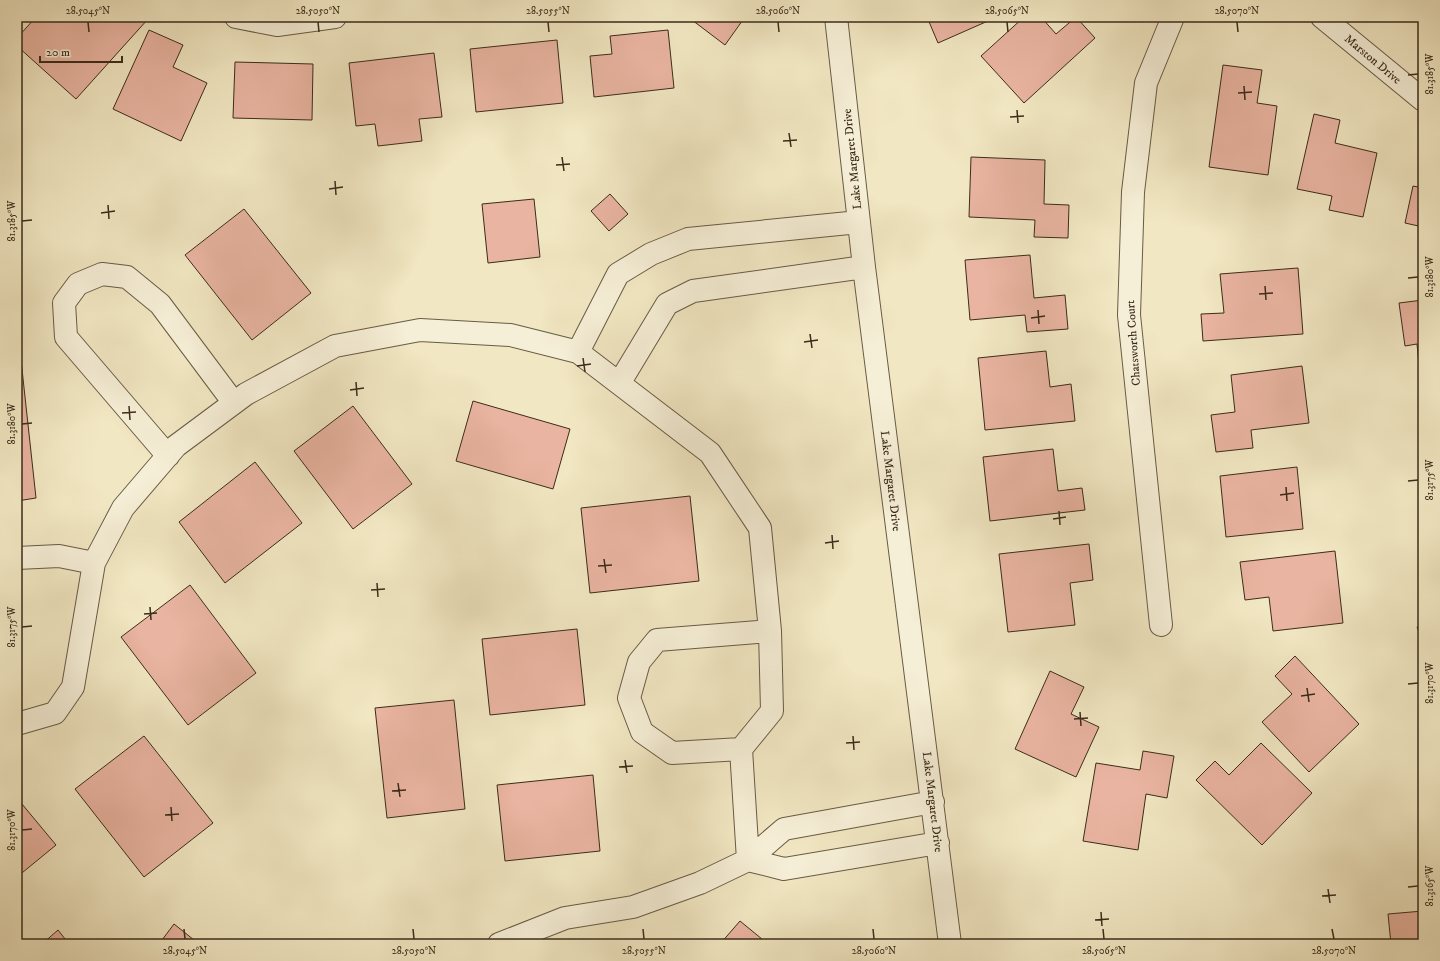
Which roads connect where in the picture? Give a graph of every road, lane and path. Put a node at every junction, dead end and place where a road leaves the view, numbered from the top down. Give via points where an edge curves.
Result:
1 (236, 17) edge
2 (336, 17) edge
3 (836, 17) edge
4 (1173, 17) edge
5 (1322, 17) edge
6 (1423, 100) edge
7 (859, 222) junction
8 (864, 267) junction
9 (578, 352) junction
10 (620, 382) junction
11 (234, 402) junction
12 (168, 456) junction
13 (17, 558) edge
14 (94, 563) junction
15 (1161, 625) dead end
16 (770, 631) junction
17 (17, 724) edge
18 (742, 750) junction
19 (933, 802) junction
20 (938, 843) junction
21 (748, 860) junction
22 (499, 944) edge
23 (950, 944) edge

1 - 2 street via 277,25
3 - 7 street, Lake Margaret Drive
4 - 15 street, Chatsworth Court via 1146,83 1133,192 1129,315
5 - 6 street, Marston Drive
7 - 8 street, Lake Margaret Drive
7 - 9 street via 688,239 651,254 618,274
8 - 10 street via 693,291 667,304
8 - 19 street, Lake Margaret Drive
9 - 10 street
9 - 11 street via 510,335 420,330 335,346
10 - 16 street via 710,453 760,528
11 - 12 street via 176,446
11 - 12 street via 160,304 127,277 102,274 78,284 64,303 66,337
12 - 14 street via 123,508
13 - 14 street via 59,556
14 - 17 street via 73,687 55,713
16 - 18 street via 772,711
16 - 18 street via 657,640 639,662 629,698 642,732 672,753
18 - 21 street
19 - 20 street, Lake Margaret Drive
19 - 21 street via 784,829
20 - 21 street via 784,869
20 - 23 street, Lake Margaret Drive
21 - 22 street via 700,882 633,907 565,918

